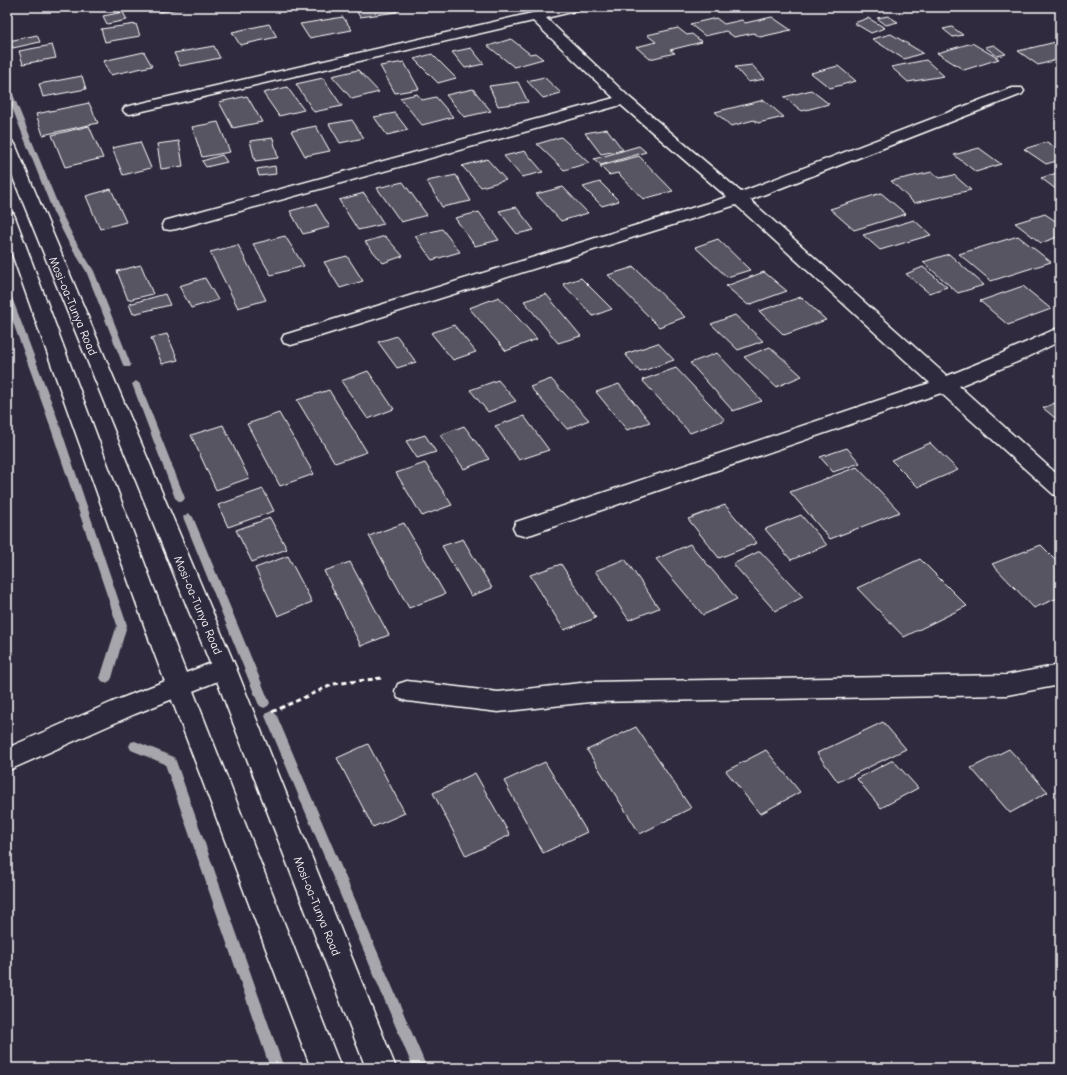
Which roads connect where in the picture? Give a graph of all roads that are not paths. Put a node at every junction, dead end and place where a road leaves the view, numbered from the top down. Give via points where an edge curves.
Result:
1 (575, 7) edge
2 (536, 16) junction
3 (1017, 91) dead end
4 (624, 100) junction
5 (130, 110) dead end
6 (7, 144) edge
7 (739, 199) junction
8 (7, 217) edge
9 (170, 225) dead end
10 (1060, 332) edge
11 (292, 339) dead end
12 (944, 385) junction
13 (1060, 489) edge
14 (524, 528) dead end
15 (224, 668) junction
16 (1060, 675) edge
17 (178, 686) junction
18 (407, 691) road end
19 (7, 760) edge
20 (326, 1068) edge
21 (381, 1068) edge

1 - 2 street
2 - 4 street
2 - 5 street
3 - 7 street
4 - 7 street
4 - 9 street
6 - 15 street, Mosi-oa-Tunya Road
7 - 11 street
7 - 12 street
8 - 17 street
10 - 12 street via 1011,358
12 - 13 street
12 - 14 street
15 - 17 street
15 - 21 street, Mosi-oa-Tunya Road
16 - 18 street via 1007,685 590,692 498,702
17 - 19 street
17 - 20 street

